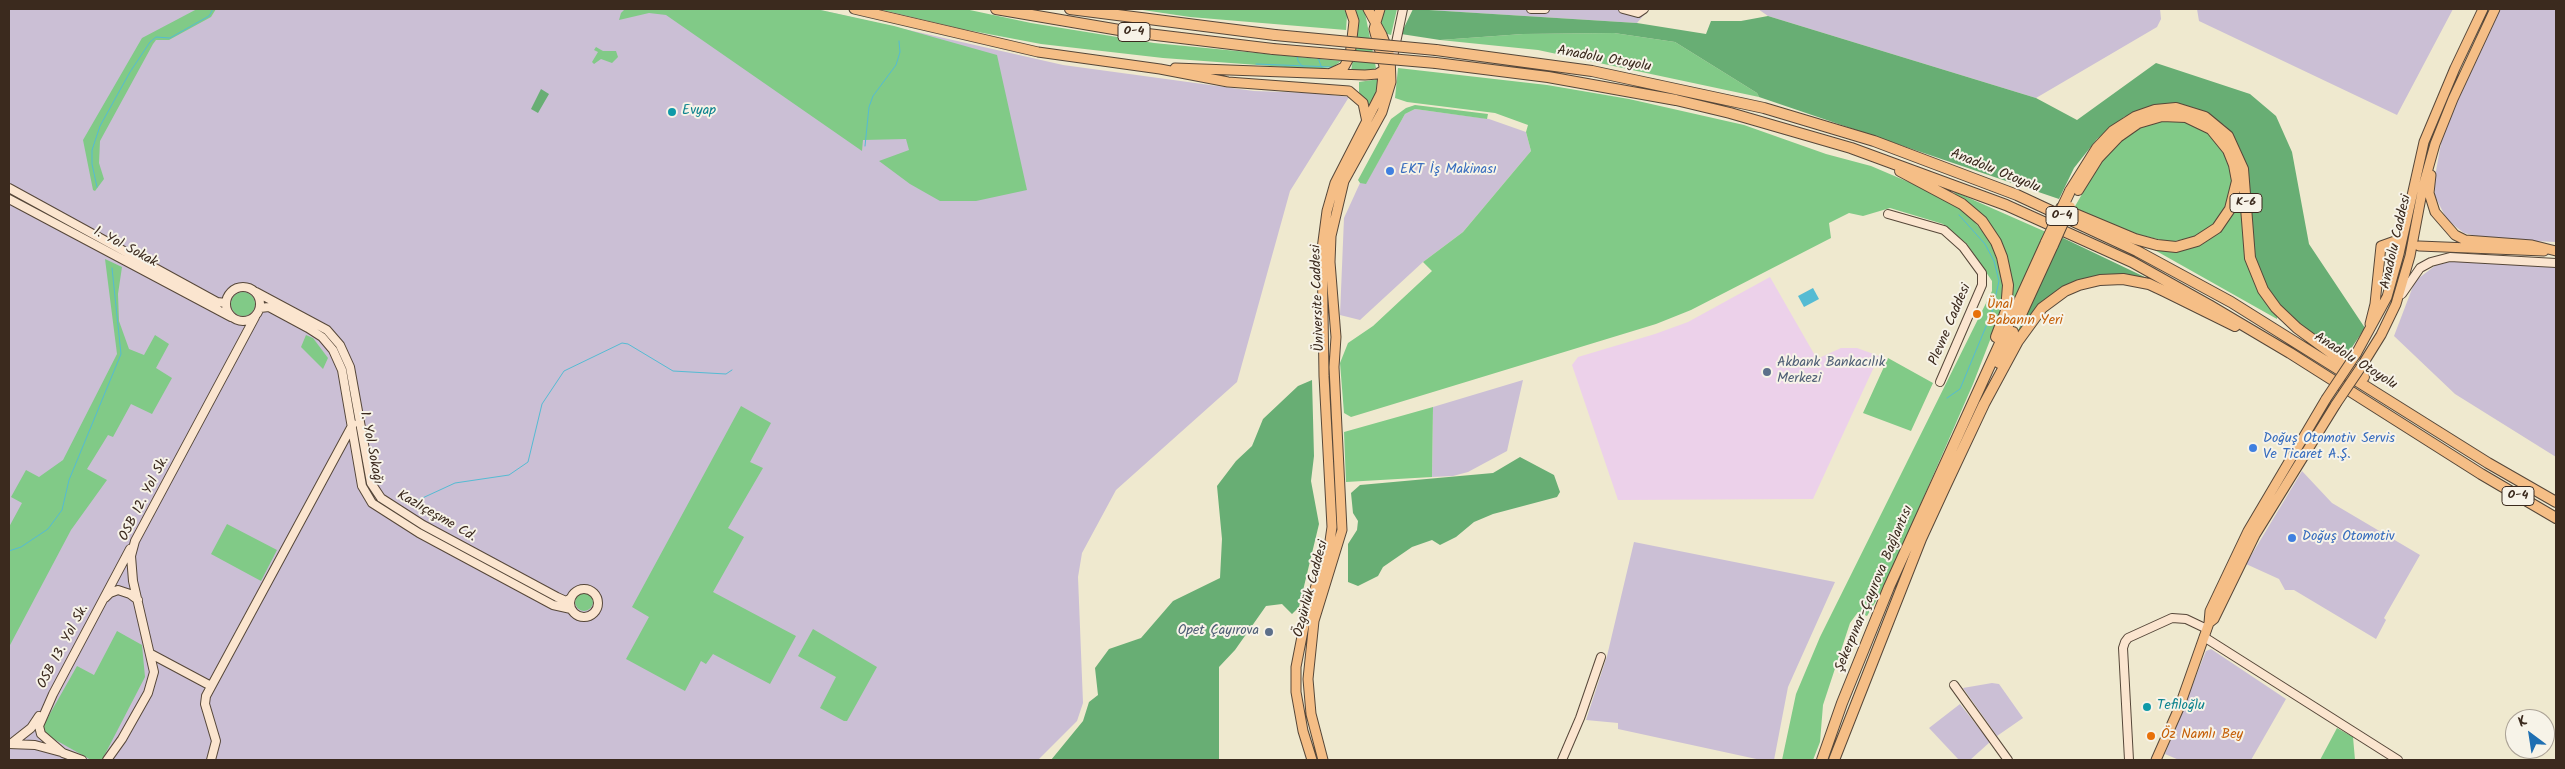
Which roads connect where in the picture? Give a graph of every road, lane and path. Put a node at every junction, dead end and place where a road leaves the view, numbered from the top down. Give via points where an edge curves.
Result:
1 (854, 9) edge
2 (996, 9) edge
3 (1070, 9) edge
4 (1350, 9) edge
5 (1368, 9) edge
6 (1380, 9) edge
7 (1403, 9) edge
8 (1531, 9) edge
9 (1545, 9) edge
10 (1623, 9) edge
11 (1644, 9) edge
12 (2483, 9) edge
13 (2495, 9) edge
14 (1375, 21) junction
15 (1392, 64) junction
16 (1160, 69) junction
17 (1384, 70) junction
18 (1328, 74) junction
19 (1368, 122) junction
20 (2435, 144) junction
21 (1851, 148) junction
22 (9, 188) edge
23 (2073, 193) junction
24 (2017, 195) junction
25 (9, 199) edge
26 (1888, 214) dead end
27 (2395, 241) dead end
28 (2049, 243) junction
29 (2418, 246) dead end
30 (2556, 251) edge
31 (2556, 263) edge
32 (256, 292) junction
33 (226, 303) junction
34 (2396, 304) junction
35 (260, 308) junction
36 (231, 317) junction
37 (255, 317) junction
38 (244, 322) junction
39 (2257, 332) junction
40 (2368, 334) junction
41 (246, 336) junction
42 (1940, 382) dead end
43 (2403, 409) junction
44 (360, 418) junction
45 (1338, 423) joint
46 (352, 424) junction
47 (1959, 430) junction
48 (1328, 432) joint
49 (1945, 487) junction
50 (2556, 502) edge
51 (2556, 518) edge
52 (135, 540) junction
53 (570, 598) junction
54 (138, 600) junction
55 (102, 602) junction
56 (571, 609) junction
57 (2207, 630) junction
58 (152, 654) junction
59 (1601, 657) dead end
60 (1954, 685) dead end
61 (211, 686) junction
62 (48, 705) junction
63 (122, 739) junction
64 (9, 744) edge
65 (63, 753) junction
66 (75, 760) edge
67 (82, 760) edge
68 (107, 760) edge
69 (113, 760) edge
70 (211, 760) edge
71 (1312, 760) edge
72 (1323, 760) edge
73 (1562, 760) edge
74 (1822, 760) edge
75 (1834, 760) edge
76 (2008, 760) edge
77 (2129, 760) edge
78 (2156, 760) edge
79 (2398, 760) edge

1 - 16 main road via 1038,52
2 - 21 highway, Anadolu Otoyolu / O-4, bridge via 1131,32 1548,77 1676,100
3 - 24 highway, Anadolu Otoyolu / O-4, bridge via 1592,71 1764,108 1874,142
4 - 18 main road via 1354,21 1350,56 1344,67
5 - 14 main road, Üniversite Caddesi
6 - 14 main road
7 - 15 street
8 - 9 street
10 - 11 street via 1638,13
12 - 40 main road, Anadolu Caddesi via 2424,142 2395,271 2382,310
13 - 20 main road, Anadolu Caddesi
14 - 15 main road, Üniversite Caddesi
14 - 17 main road via 1375,35
15 - 17 main road
15 - 45 main road, Üniversite Caddesi via 1386,101 1344,181 1333,224 1330,262
16 - 18 main road via 1230,68
16 - 19 main road via 1228,82 1349,91 1363,103
17 - 18 main road via 1372,75
17 - 19 main road, Üniversite Caddesi via 1381,93
19 - 48 main road, Üniversite Caddesi via 1340,170 1324,228 1322,261
20 - 30 main road via 2429,192 2435,212 2448,229 2465,240 2532,245
20 - 34 main road, Anadolu Caddesi
21 - 39 highway, Anadolu Otoyolu / O-4 via 1948,182 2069,232 2132,262
21 - 47 highway via 1962,204 1990,232 2002,258 2008,285 2006,311
22 - 33 street via 217,302
23 - 24 highway, K-6 via 2118,136 2138,123 2162,116 2186,117 2211,129 2228,150 2236,173 2234,200 2224,220 2197,241 2176,247 2147,243 2065,209
23 - 28 highway, K-6, bridge
23 - 43 highway, K-6 via 2097,148 2113,131 2135,117 2155,110 2176,108 2212,121 2228,136 2243,169 2250,258 2263,290 2284,317 2306,336
24 - 43 highway, Anadolu Otoyolu / O-4 via 2193,281
25 - 36 street, 1. Yol Sokak
26 - 42 street, Plevne Caddesi via 1944,230 1963,247 1982,273 1982,285
27 - 40 main road via 2381,246 2375,304
28 - 47 highway, K-6
28 - 49 highway, K-6
29 - 30 main road
31 - 34 street via 2450,257 2420,268
32 - 33 street via 240,287 230,292
32 - 35 street
32 - 44 street, Kazlıçeşme Cd. via 327,330 340,345 350,367
33 - 36 street
34 - 57 main road, Anadolu Caddesi, bridge via 2381,335 2255,536
35 - 37 street
35 - 46 street, 1. Yol Sokağı via 269,307 322,336 342,370
36 - 38 street
37 - 38 street
37 - 41 street, OSB 12. Yol Sk.
38 - 41 street
39 - 49 highway via 2229,324 2164,291 2135,281 2110,279 2065,291 2042,308 2018,341
39 - 51 highway, Anadolu Otoyolu / O-4
40 - 57 main road, Anadolu Caddesi, bridge via 2248,531 2210,611
41 - 52 street, OSB 12. Yol Sk.
43 - 50 highway, Anadolu Otoyolu / O-4
44 - 46 street
44 - 53 street, Kazlıçeşme Cd. via 371,483 390,506 557,598 566,601
45 - 72 main road, Özgürlük Caddesi via 1342,530 1314,621 1308,679 1311,714
46 - 56 street, 1. Yol Sokağı via 362,486 380,510 553,605
46 - 61 street
47 - 74 highway, Şekerpınar-Çayırova Bağlantısı via 1889,587
48 - 71 main road, Özgürlük Caddesi via 1331,534 1305,621 1296,667 1300,712
49 - 75 highway, Şekerpınar-Çayırova Bağlantısı via 1921,539
52 - 54 street, OSB 12. Yol Sk. via 131,560
52 - 55 street, OSB 13. Yol Sk.
53 - 56 street
53 - 56 street via 579,590 588,589 595,594 598,603 595,612 586,617
54 - 55 street via 118,590
54 - 58 street, OSB 12. Yol Sk.
55 - 62 street, OSB 13. Yol Sk.
57 - 77 street via 2191,621 2172,618 2125,642
57 - 78 main road, Anadolu Caddesi
57 - 79 street
58 - 61 street
58 - 63 street, OSB 12. Yol Sk. via 153,682
59 - 73 street
60 - 76 street
61 - 70 street via 205,704 216,741
62 - 64 street via 31,728
62 - 65 street via 40,731
63 - 68 street
63 - 69 street
64 - 65 street via 35,745
65 - 66 street
65 - 67 street

